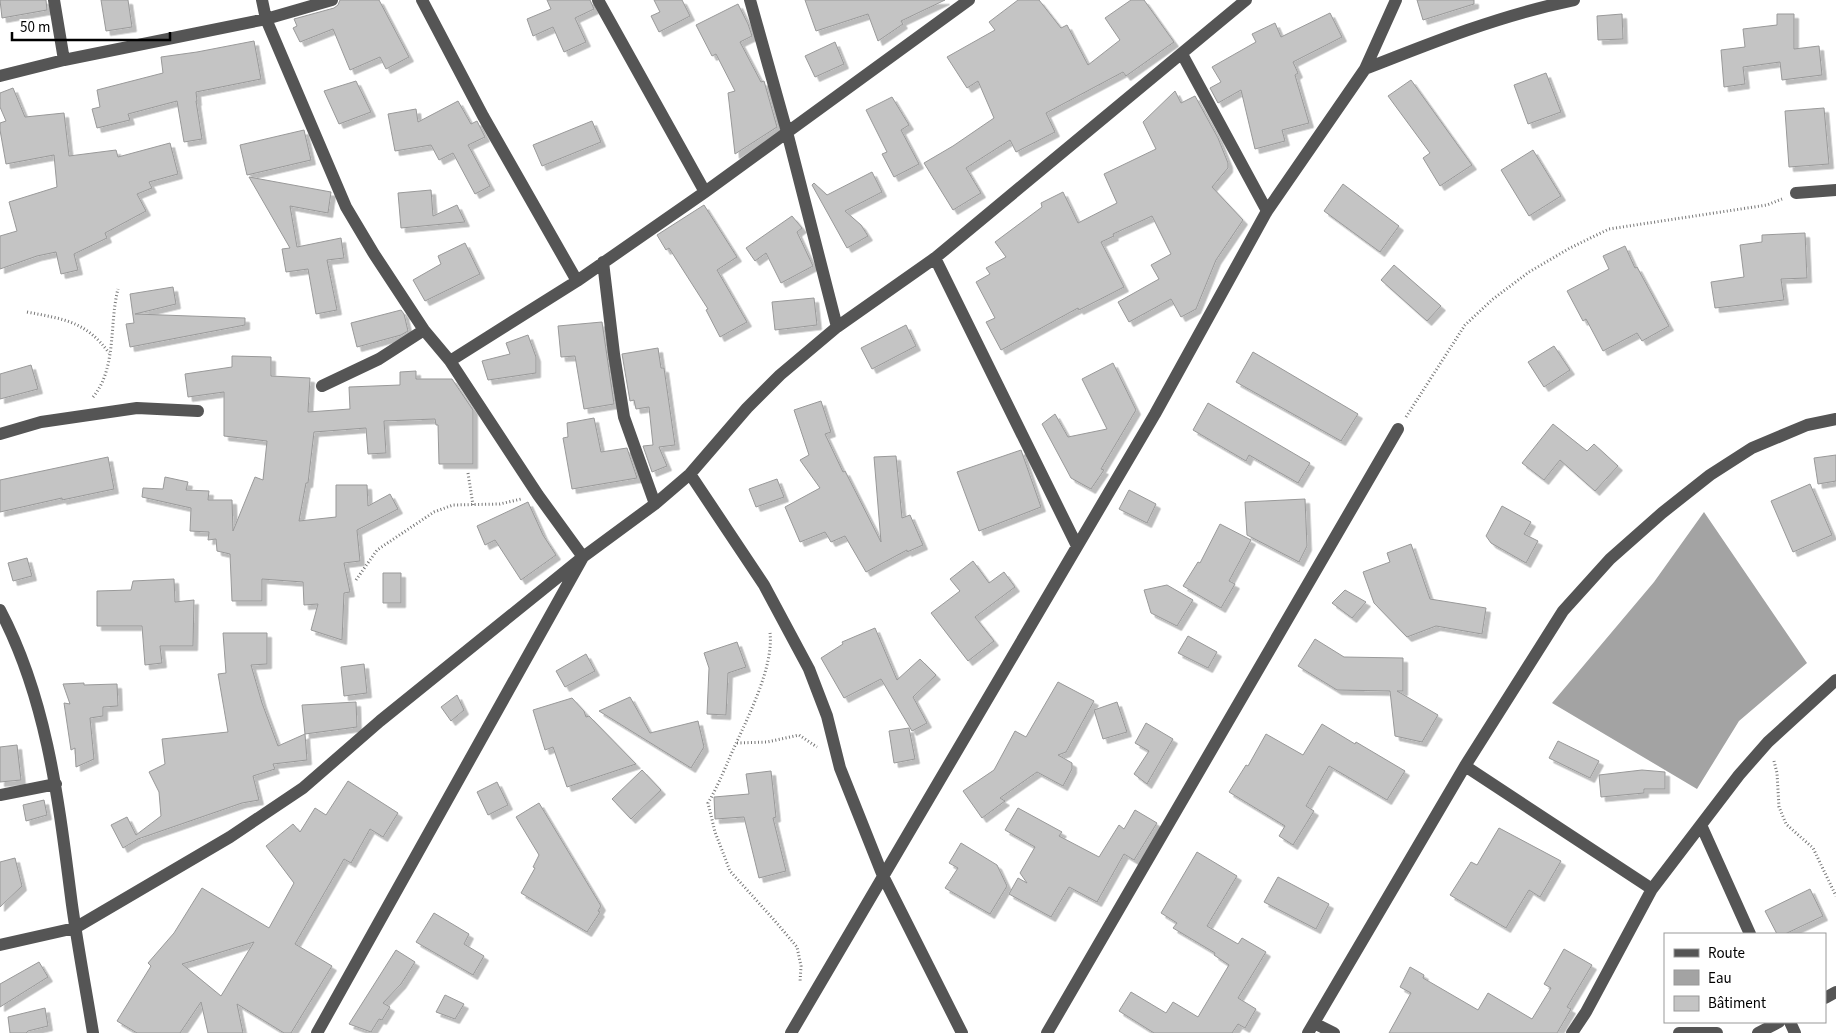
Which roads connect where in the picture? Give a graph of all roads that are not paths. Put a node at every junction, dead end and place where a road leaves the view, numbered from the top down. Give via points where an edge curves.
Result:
1 (54, 0) edge
2 (262, 0) edge
3 (332, 0) edge
4 (422, 0) edge
5 (598, 0) edge
6 (750, 0) edge
7 (969, 0) edge
8 (1246, 0) edge
9 (1396, 0) edge
10 (1574, 0) edge
11 (266, 20) junction
12 (1182, 54) junction
13 (64, 60) junction
14 (1364, 68) junction
15 (0, 76) edge
16 (787, 132) junction
17 (1836, 190) edge
18 (705, 192) junction
19 (1796, 193) road end
20 (1267, 212) junction
21 (935, 258) junction
22 (603, 262) junction
23 (577, 281) junction
24 (837, 327) junction
25 (424, 330) junction
26 (450, 361) junction
27 (322, 386) dead end
28 (198, 411) dead end
29 (1836, 419) edge
30 (1398, 429) road end
31 (0, 434) edge
32 (690, 474) junction
33 (655, 504) junction
34 (1078, 546) junction
35 (583, 557) junction
36 (0, 610) edge
37 (1836, 680) edge
38 (1465, 766) junction
39 (56, 784) junction
40 (0, 795) edge
41 (1701, 825) junction
42 (883, 876) junction
43 (1652, 889) junction
44 (75, 928) junction
45 (1750, 933) edge
46 (0, 945) edge
47 (1777, 1023) edge
48 (1311, 1028) edge
49 (93, 1033) edge
50 (317, 1033) edge
51 (791, 1033) edge
52 (962, 1033) edge
53 (1047, 1033) edge
54 (1334, 1033) edge
55 (1572, 1033) edge
56 (1679, 1033) edge
57 (1717, 1033) edge
58 (1758, 1033) edge

1 - 13 street
2 - 11 street
3 - 11 street
4 - 23 street
5 - 18 street
6 - 16 street
7 - 16 street
8 - 12 street
9 - 14 street
10 - 14 street via 1472,27
11 - 13 street
11 - 25 street via 346,207
12 - 20 street
12 - 21 street
13 - 15 street
14 - 20 street
16 - 18 street
16 - 24 street
17 - 19 street
18 - 22 street
20 - 34 street
21 - 24 street
21 - 34 street
22 - 23 street
22 - 33 street via 624,417
23 - 26 street
24 - 32 street via 747,408
25 - 26 street
25 - 27 street via 379,360
26 - 35 street
28 - 31 street via 137,408 41,422
29 - 38 street via 1807,425 1752,448 1669,507 1610,559 1563,611
30 - 53 street
32 - 33 street
32 - 42 street via 764,585 809,669 828,716 840,768
33 - 35 street
34 - 42 street
35 - 44 street via 380,721 303,788 230,837
35 - 50 street
36 - 39 street via 36,701
37 - 41 street via 1768,742
38 - 43 street
38 - 48 street
39 - 40 street
39 - 44 street
41 - 43 street
41 - 45 street
42 - 51 street
42 - 52 street
43 - 55 street
44 - 46 street
44 - 49 street
47 - 58 street
48 - 54 street
56 - 57 street

